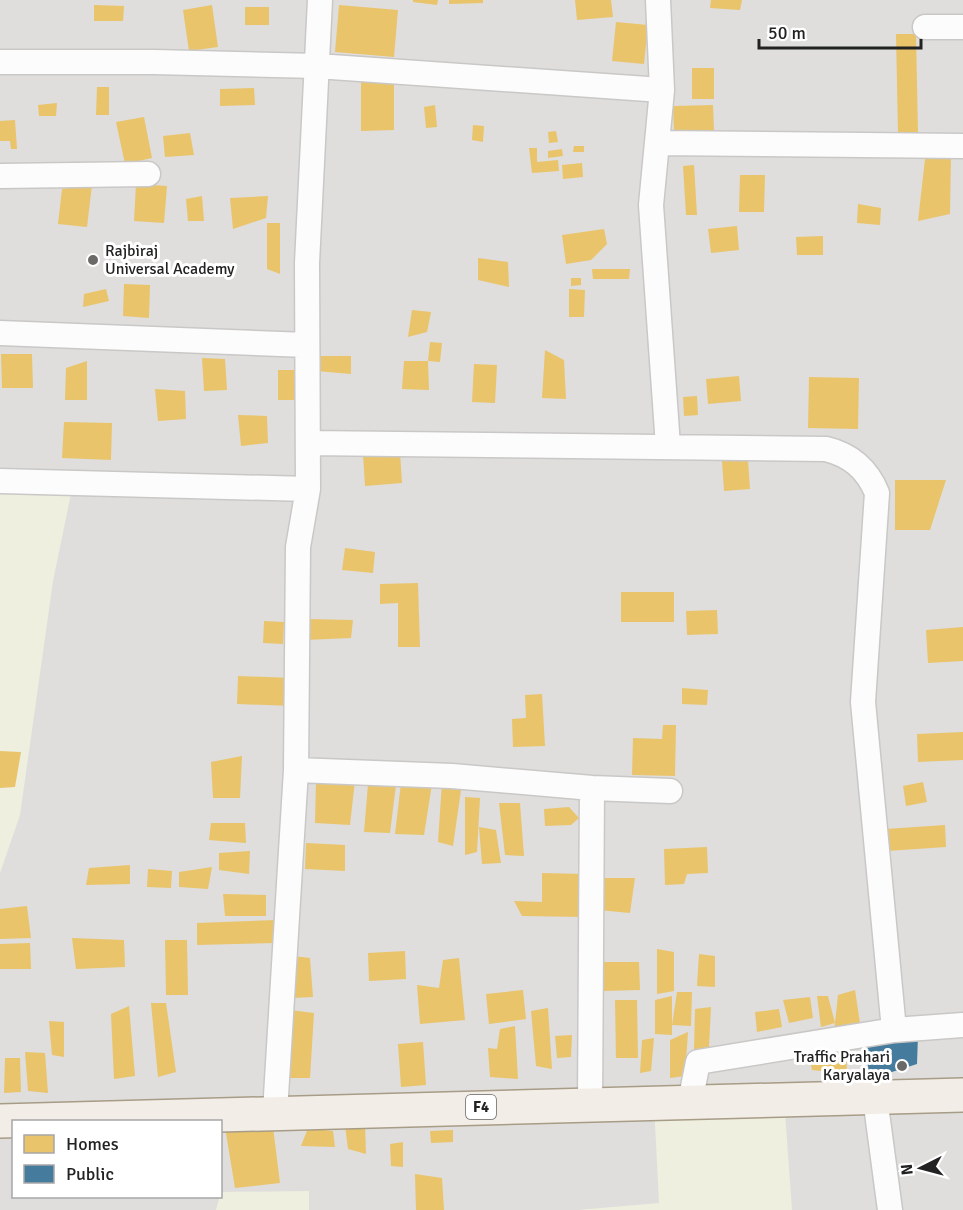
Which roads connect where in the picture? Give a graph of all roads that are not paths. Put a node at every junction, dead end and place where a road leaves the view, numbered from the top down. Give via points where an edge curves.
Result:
1 (320, 0) edge
2 (658, 0) edge
3 (925, 27) dead end
4 (963, 27) edge
5 (0, 62) edge
6 (317, 66) junction
7 (662, 90) junction
8 (657, 143) junction
9 (963, 146) edge
10 (148, 174) dead end
11 (0, 176) edge
12 (0, 333) edge
13 (307, 345) junction
14 (308, 443) junction
15 (668, 446) junction
16 (0, 481) edge
17 (308, 489) junction
18 (296, 770) junction
19 (592, 788) junction
20 (670, 791) dead end
21 (963, 1025) edge
22 (894, 1030) junction
23 (963, 1095) edge
24 (875, 1098) junction
25 (690, 1102) junction
26 (590, 1105) junction
27 (275, 1112) junction
28 (31, 1120) edge
29 (890, 1210) edge

1 - 6 street
2 - 7 street
3 - 4 street
5 - 6 street
6 - 7 street
6 - 13 street
7 - 8 street
8 - 9 street
8 - 15 street via 651,205
10 - 11 street
12 - 13 street
13 - 14 street
14 - 15 street
14 - 17 street
15 - 22 street via 840,452 861,466 877,493 863,702
16 - 17 street
17 - 18 street via 298,547
18 - 19 street via 452,776
18 - 27 street
19 - 20 street
19 - 26 street
21 - 22 street
22 - 25 street via 698,1062
23 - 24 main road, F4
24 - 25 main road, F4
24 - 29 street
25 - 26 main road, F4
26 - 27 main road, F4
27 - 28 main road, F4

